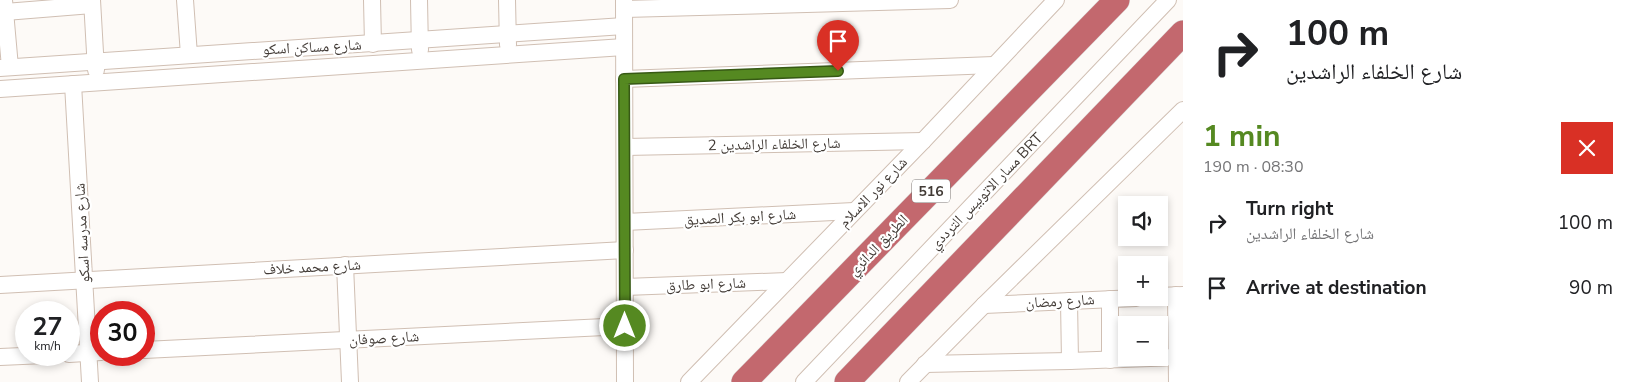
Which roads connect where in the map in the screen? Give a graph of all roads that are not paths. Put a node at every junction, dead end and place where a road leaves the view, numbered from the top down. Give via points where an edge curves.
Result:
1 (185, 0) edge
2 (372, 0) edge
3 (419, 0) edge
4 (506, 0) edge
5 (950, 0) edge
6 (1056, 0) edge
7 (1117, 0) edge
8 (1168, 0) edge
9 (92, 3) edge
10 (625, 4) edge
11 (4, 6) edge
12 (624, 26) junction
13 (1183, 33) edge
14 (508, 34) junction
15 (420, 40) junction
16 (374, 44) junction
17 (624, 47) junction
18 (281, 49) junction
19 (189, 55) junction
20 (508, 55) junction
21 (96, 61) junction
22 (421, 61) junction
23 (994, 65) junction
24 (5, 67) edge
25 (282, 70) junction
26 (624, 79) junction
27 (97, 82) junction
28 (73, 84) junction
29 (0, 89) edge
30 (1183, 110) edge
31 (923, 141) junction
32 (625, 147) junction
33 (854, 212) junction
34 (625, 222) junction
35 (625, 250) junction
36 (345, 265) junction
37 (85, 280) junction
38 (787, 281) junction
39 (0, 285) edge
40 (625, 287) junction
41 (1179, 295) edge
42 (1110, 299) junction
43 (1118, 299) edge
44 (1069, 301) junction
45 (984, 305) junction
46 (90, 316) edge
47 (625, 326) junction
48 (348, 340) junction
49 (155, 349) edge
50 (15, 356) edge
51 (0, 357) edge
52 (1177, 357) junction
53 (1110, 360) junction
54 (1070, 361) junction
55 (925, 364) junction
56 (93, 366) edge
57 (90, 382) edge
58 (350, 382) edge
59 (625, 382) edge
60 (689, 382) edge
61 (744, 382) edge
62 (804, 382) edge
63 (847, 382) edge
64 (908, 382) edge
65 (1177, 382) edge

1 - 19 street
2 - 16 street
3 - 15 street
4 - 14 street
5 - 10 street
6 - 23 street, شارع نور الاسلام
7 - 61 highway, الطريق الدائري / 516
8 - 62 street, مسار الاتوبيس الترددي BRT
9 - 11 street
9 - 21 street
10 - 12 street
11 - 24 street
12 - 14 street, شارع مساكن اسكو
12 - 17 street
13 - 63 highway
14 - 15 street, شارع مساكن اسكو
14 - 20 street
15 - 16 street, شارع مساكن اسكو
15 - 22 street
16 - 18 street, شارع مساكن اسكو
17 - 20 street, شارع مساكن اسكو
17 - 26 street
18 - 19 street, شارع مساكن اسكو
18 - 25 street
19 - 21 street, شارع مساكن اسكو
20 - 22 street, شارع مساكن اسكو
21 - 24 street, شارع مساكن اسكو
21 - 27 street
22 - 25 street, شارع مساكن اسكو
23 - 26 street
23 - 31 street, شارع نور الاسلام
25 - 27 street, شارع مساكن اسكو
26 - 32 street
27 - 28 street, شارع مساكن اسكو
28 - 29 street, شارع مساكن اسكو
28 - 37 street, شارع مدرسه اسكو
30 - 45 street
31 - 32 street, شارع الخلفاء الراشدين 2
31 - 33 street, شارع نور الاسلام
32 - 34 street
33 - 34 street, شارع ابو بكر الصديق
33 - 38 street, شارع نور الاسلام
34 - 35 street
35 - 36 street, شارع محمد خلاف
35 - 40 street
36 - 37 street, شارع محمد خلاف
36 - 48 street
37 - 39 street, شارع محمد خلاف
37 - 46 street, شارع مدرسه اسكو
38 - 40 street, شارع ابو طارق
38 - 60 street, شارع نور الاسلام
40 - 47 street
41 - 52 street
42 - 43 street, شارع رمضان
42 - 44 street, شارع رمضان
42 - 53 street
44 - 45 street, شارع رمضان
44 - 54 street
45 - 55 street
47 - 48 street, شارع صوفان
47 - 59 street
48 - 49 street, شارع صوفان
48 - 58 street
50 - 51 street
52 - 53 street
52 - 65 street
53 - 54 street
54 - 55 street
55 - 64 street
56 - 57 street, شارع مدرسه اسكو

